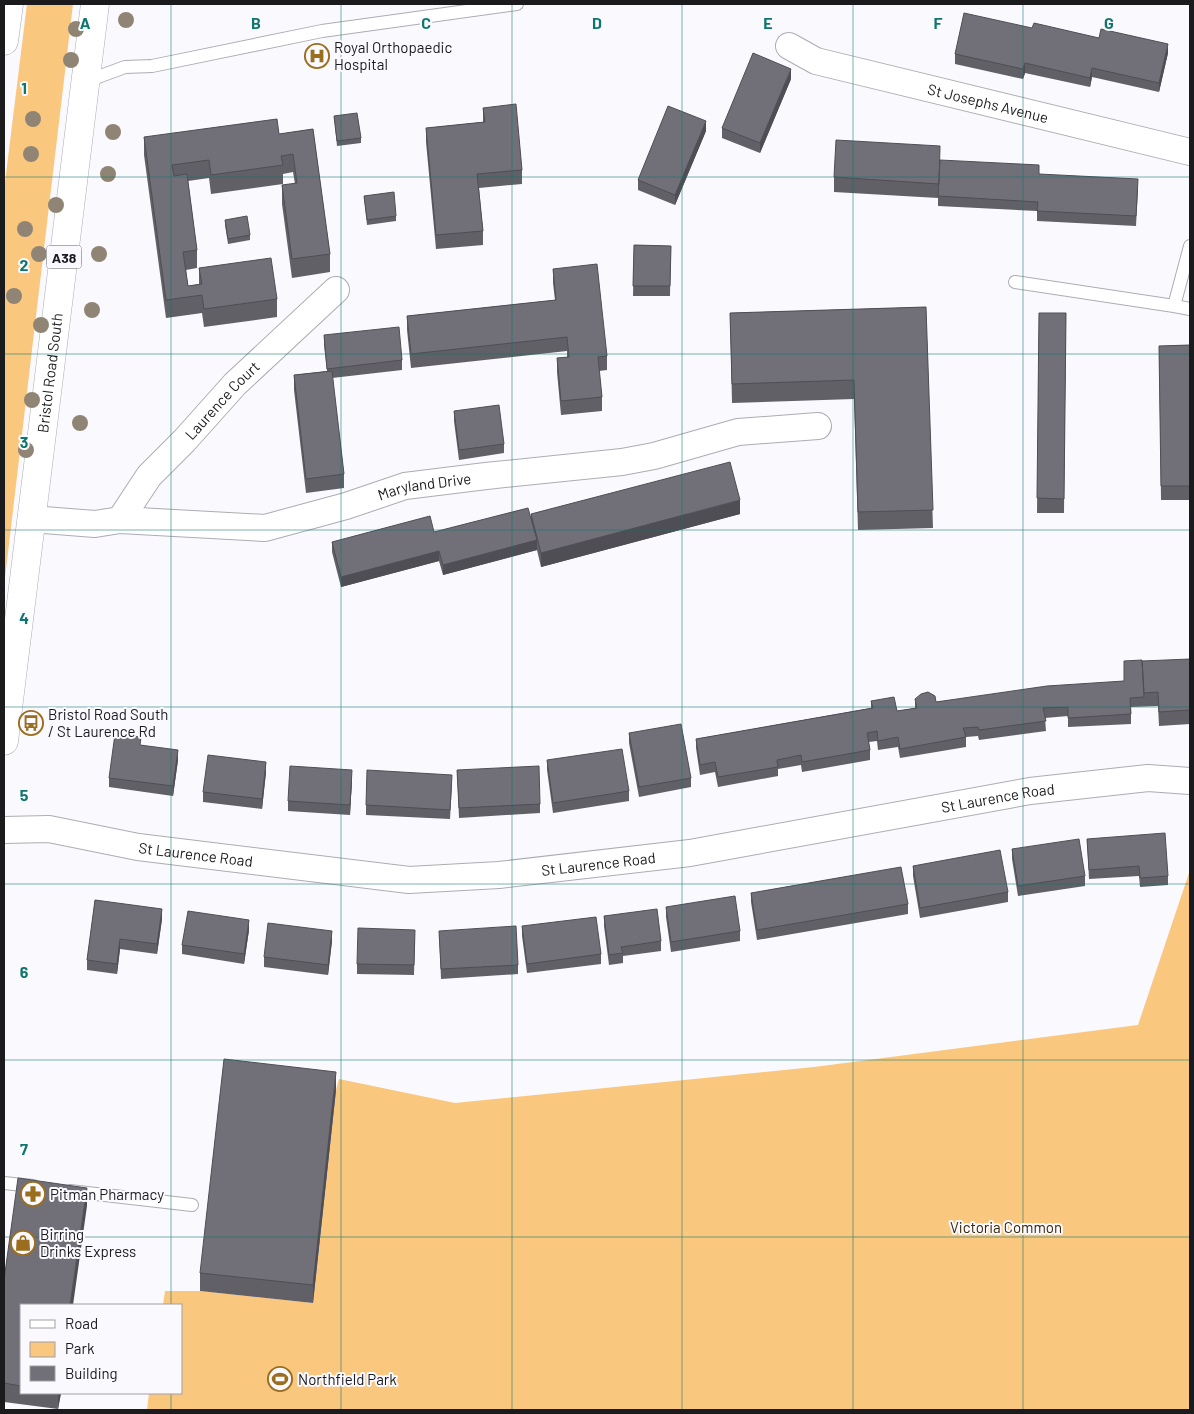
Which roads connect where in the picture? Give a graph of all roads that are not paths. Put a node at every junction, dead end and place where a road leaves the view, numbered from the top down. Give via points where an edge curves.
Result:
1 (8, 4) edge
2 (95, 4) edge
3 (517, 4) edge
4 (4, 41) edge
5 (789, 46) dead end
6 (87, 81) junction
7 (1190, 152) edge
8 (1190, 246) edge
9 (1015, 282) dead end
10 (336, 290) dead end
11 (1174, 306) junction
12 (1190, 309) edge
13 (818, 426) dead end
14 (31, 520) junction
15 (120, 520) junction
16 (10, 652) edge
17 (4, 741) edge
18 (1190, 781) edge
19 (4, 830) edge
20 (4, 1183) edge
21 (41, 1188) edge
22 (60, 1190) edge
23 (192, 1205) dead end

1 - 4 highway
2 - 6 highway, Bristol Road South / A38
3 - 6 lane via 322,31 152,66 125,67
5 - 7 street, St Josephs Avenue via 816,61
6 - 14 highway, Bristol Road South / A38
8 - 11 lane
9 - 11 lane
10 - 15 street, Laurence Court via 235,384 149,476
11 - 12 lane
13 - 15 street, Maryland Drive via 738,432 622,462 405,486 265,528
14 - 15 street, Maryland Drive via 94,524
14 - 16 highway, Bristol Road South / A38
16 - 17 highway, Bristol Road South / A38
18 - 19 street, St Laurence Road via 1148,778 1030,791 690,853 499,875 409,880 138,848 49,829
20 - 21 lane
22 - 23 lane

